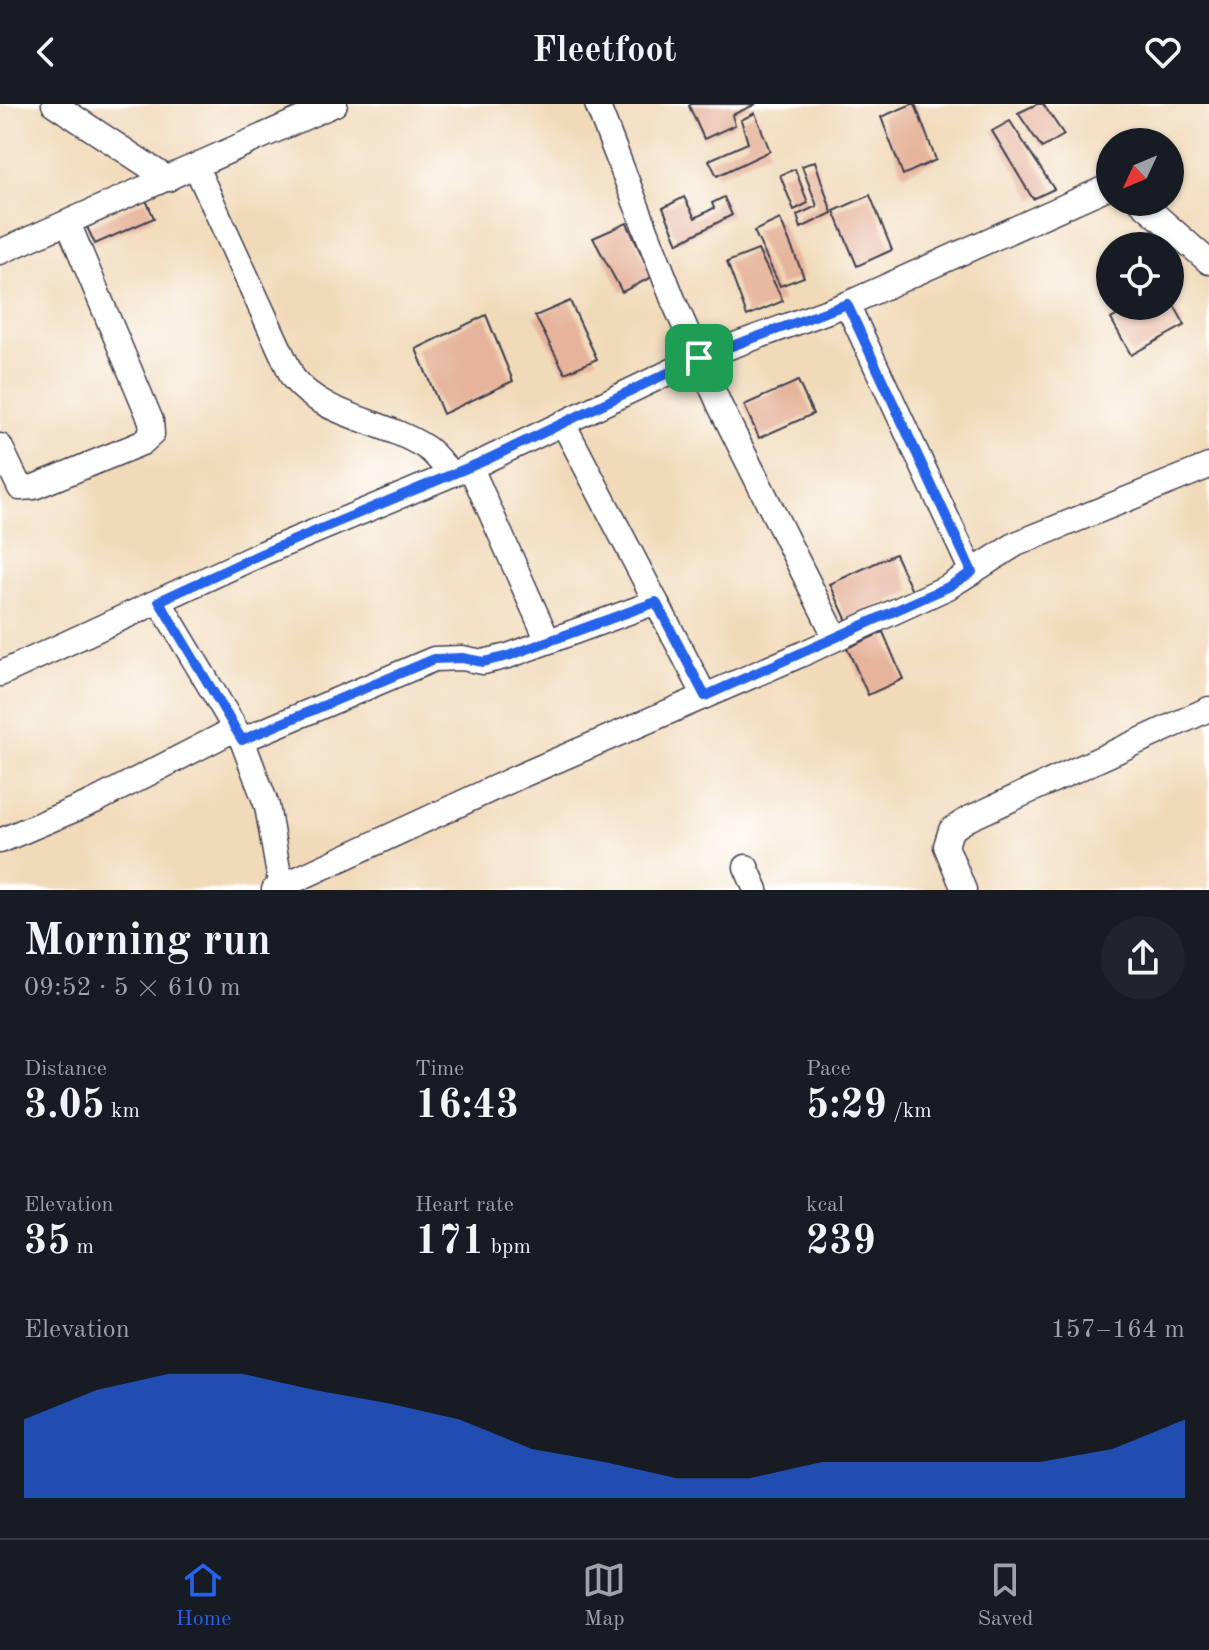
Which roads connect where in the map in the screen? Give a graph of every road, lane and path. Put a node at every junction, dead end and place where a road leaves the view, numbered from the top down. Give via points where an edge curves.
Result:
1 (54, 104) edge
2 (335, 104) edge
3 (597, 104) edge
4 (91, 116) edge
5 (196, 167) junction
6 (168, 179) junction
7 (1096, 192) edge
8 (1157, 216) edge
9 (68, 223) junction
10 (0, 252) edge
11 (1209, 262) edge
12 (847, 304) junction
13 (699, 358) junction
14 (563, 423) junction
15 (0, 446) edge
16 (1209, 466) edge
17 (460, 470) junction
18 (972, 572) junction
19 (159, 601) junction
20 (656, 602) junction
21 (836, 638) junction
22 (548, 641) junction
23 (0, 674) edge
24 (705, 696) junction
25 (1209, 709) edge
26 (239, 735) junction
27 (0, 841) edge
28 (746, 867) dead end
29 (287, 887) edge
30 (756, 890) edge
31 (964, 890) edge

1 - 4 street
2 - 5 street
3 - 13 street
4 - 6 street
5 - 6 street
5 - 17 street via 293,378 305,392 428,448
6 - 9 street
7 - 12 street
8 - 11 street
9 - 10 street
9 - 15 street via 152,434 142,443 34,487 20,488
12 - 13 street
12 - 18 street
13 - 14 street
13 - 21 street
14 - 17 street
14 - 20 street
16 - 18 street via 1016,544
17 - 19 street
17 - 22 street
18 - 21 street
19 - 23 street
19 - 26 street
20 - 22 street
20 - 24 street
21 - 24 street
22 - 26 street via 483,662 434,659
24 - 29 street via 518,777
25 - 31 street via 951,830 946,846
26 - 27 street
26 - 29 street via 267,806
28 - 30 street

